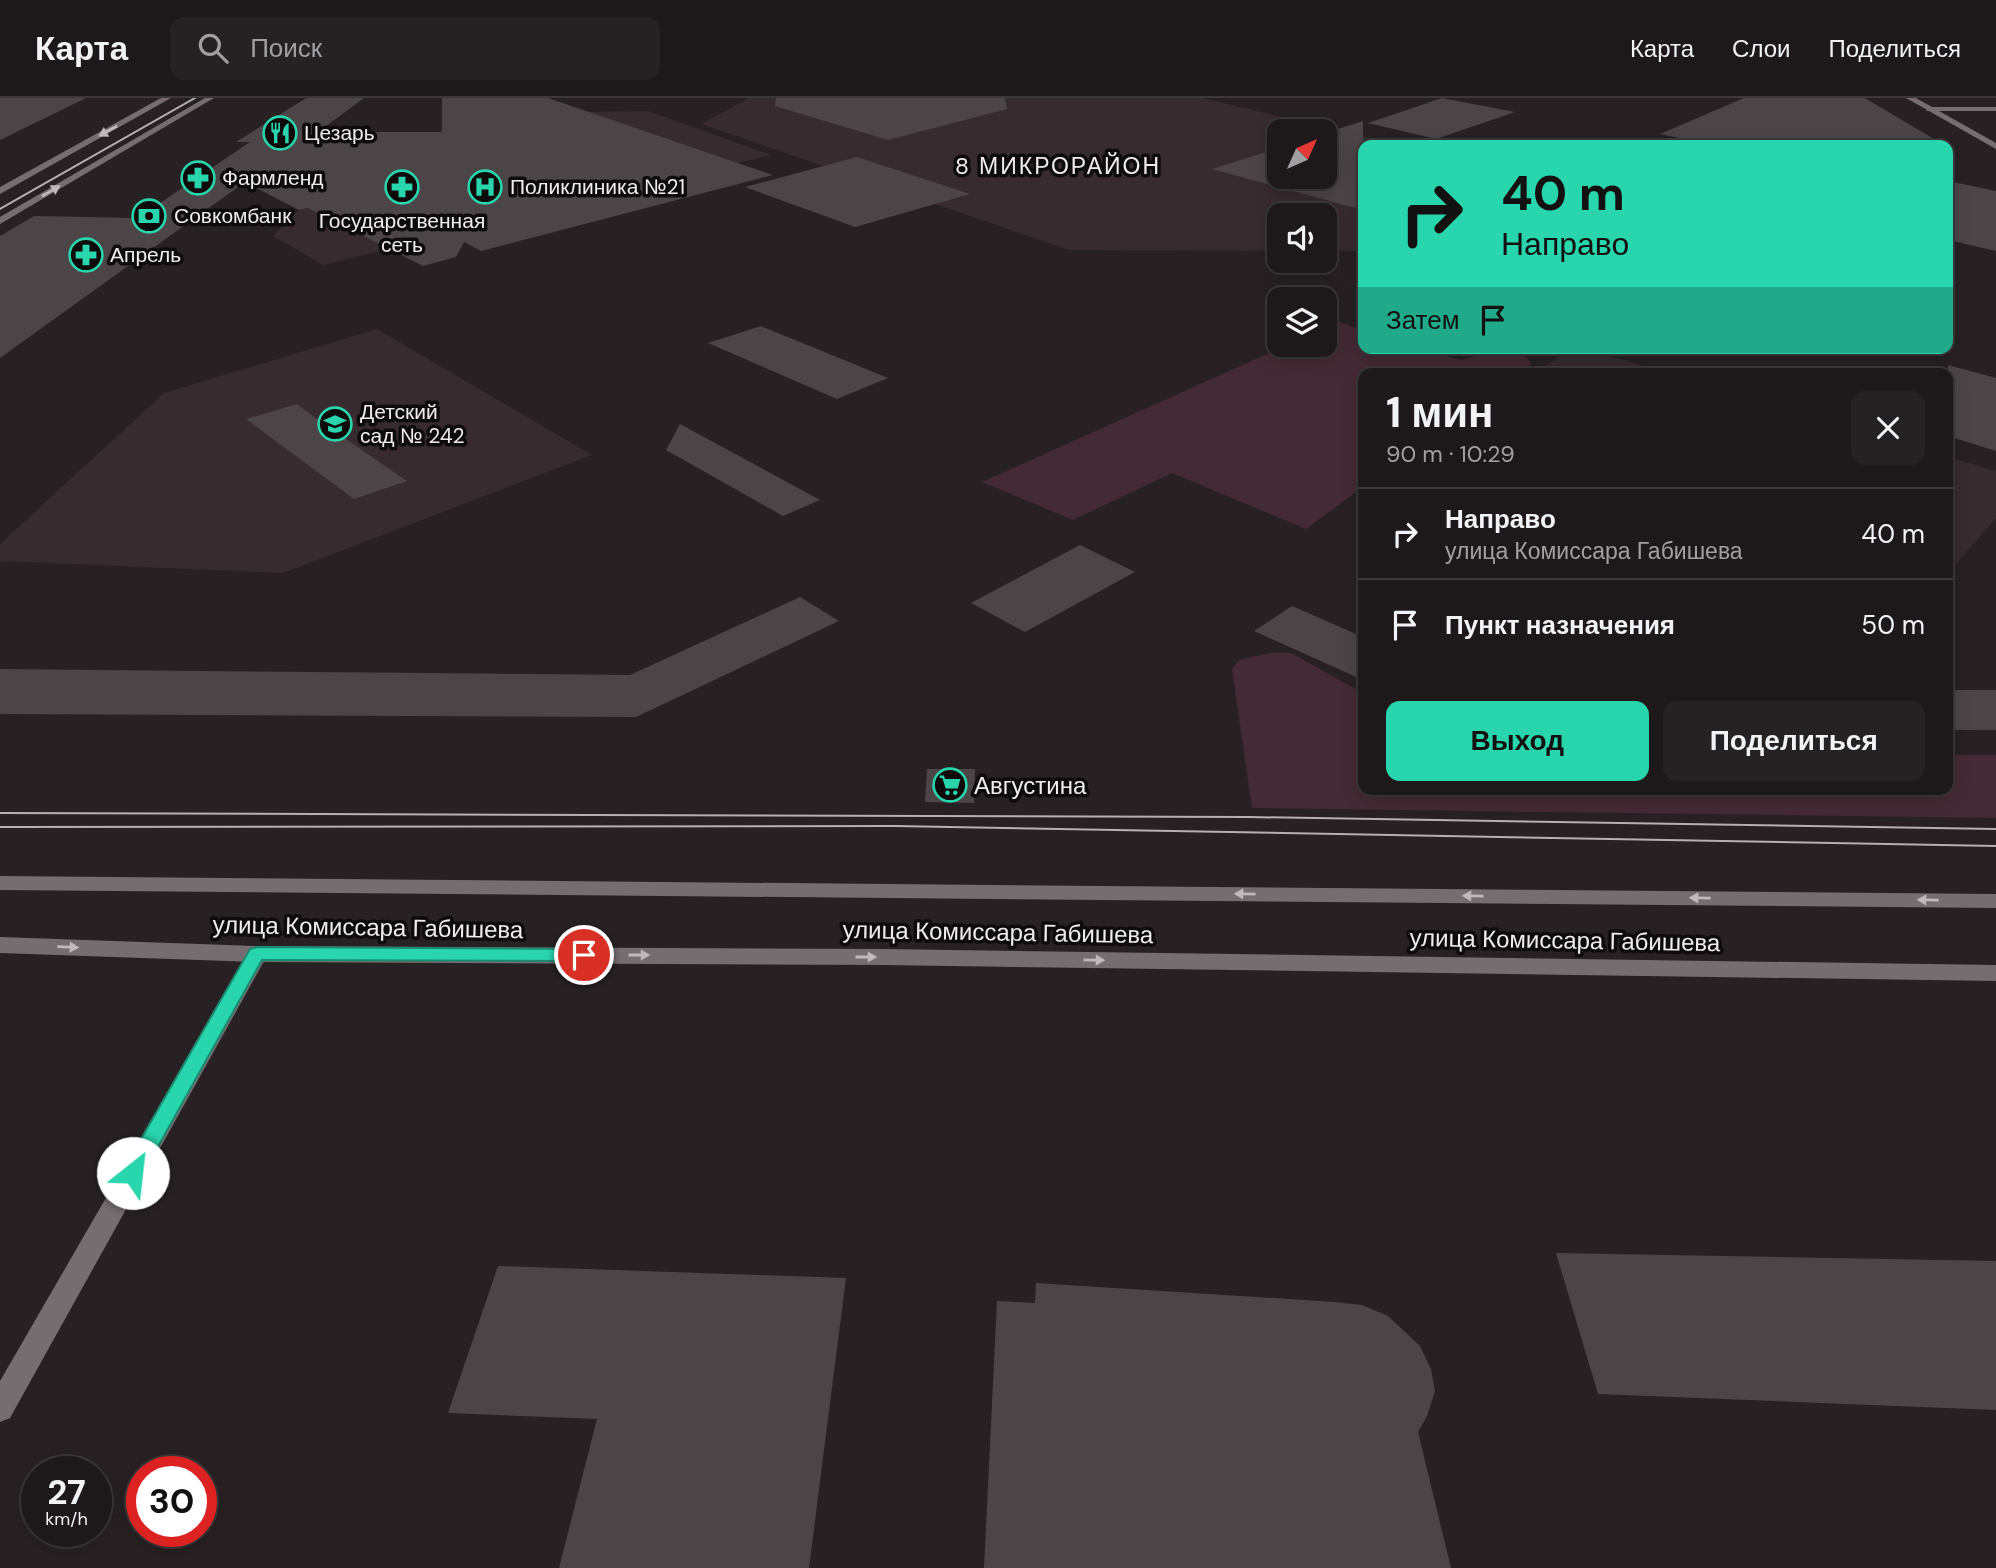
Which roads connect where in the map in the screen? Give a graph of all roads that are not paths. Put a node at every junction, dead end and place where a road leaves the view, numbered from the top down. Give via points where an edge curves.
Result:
1 (167, 98) edge
2 (210, 98) edge
3 (1910, 98) edge
4 (1929, 109) junction
5 (1996, 109) edge
6 (1996, 146) edge
7 (0, 191) edge
8 (0, 221) edge
9 (0, 883) edge
10 (1996, 901) edge
11 (0, 946) edge
12 (257, 954) junction
13 (1996, 973) edge
14 (0, 1408) edge

1 -> 7 street
8 -> 2 street
3 - 4 street
4 - 5 street
4 - 6 street
10 -> 9 street, улица Комиссара Габишева
11 -> 12 street, улица Комиссара Габишева
12 -> 13 street, улица Комиссара Габишева via 870,957
12 - 14 street

